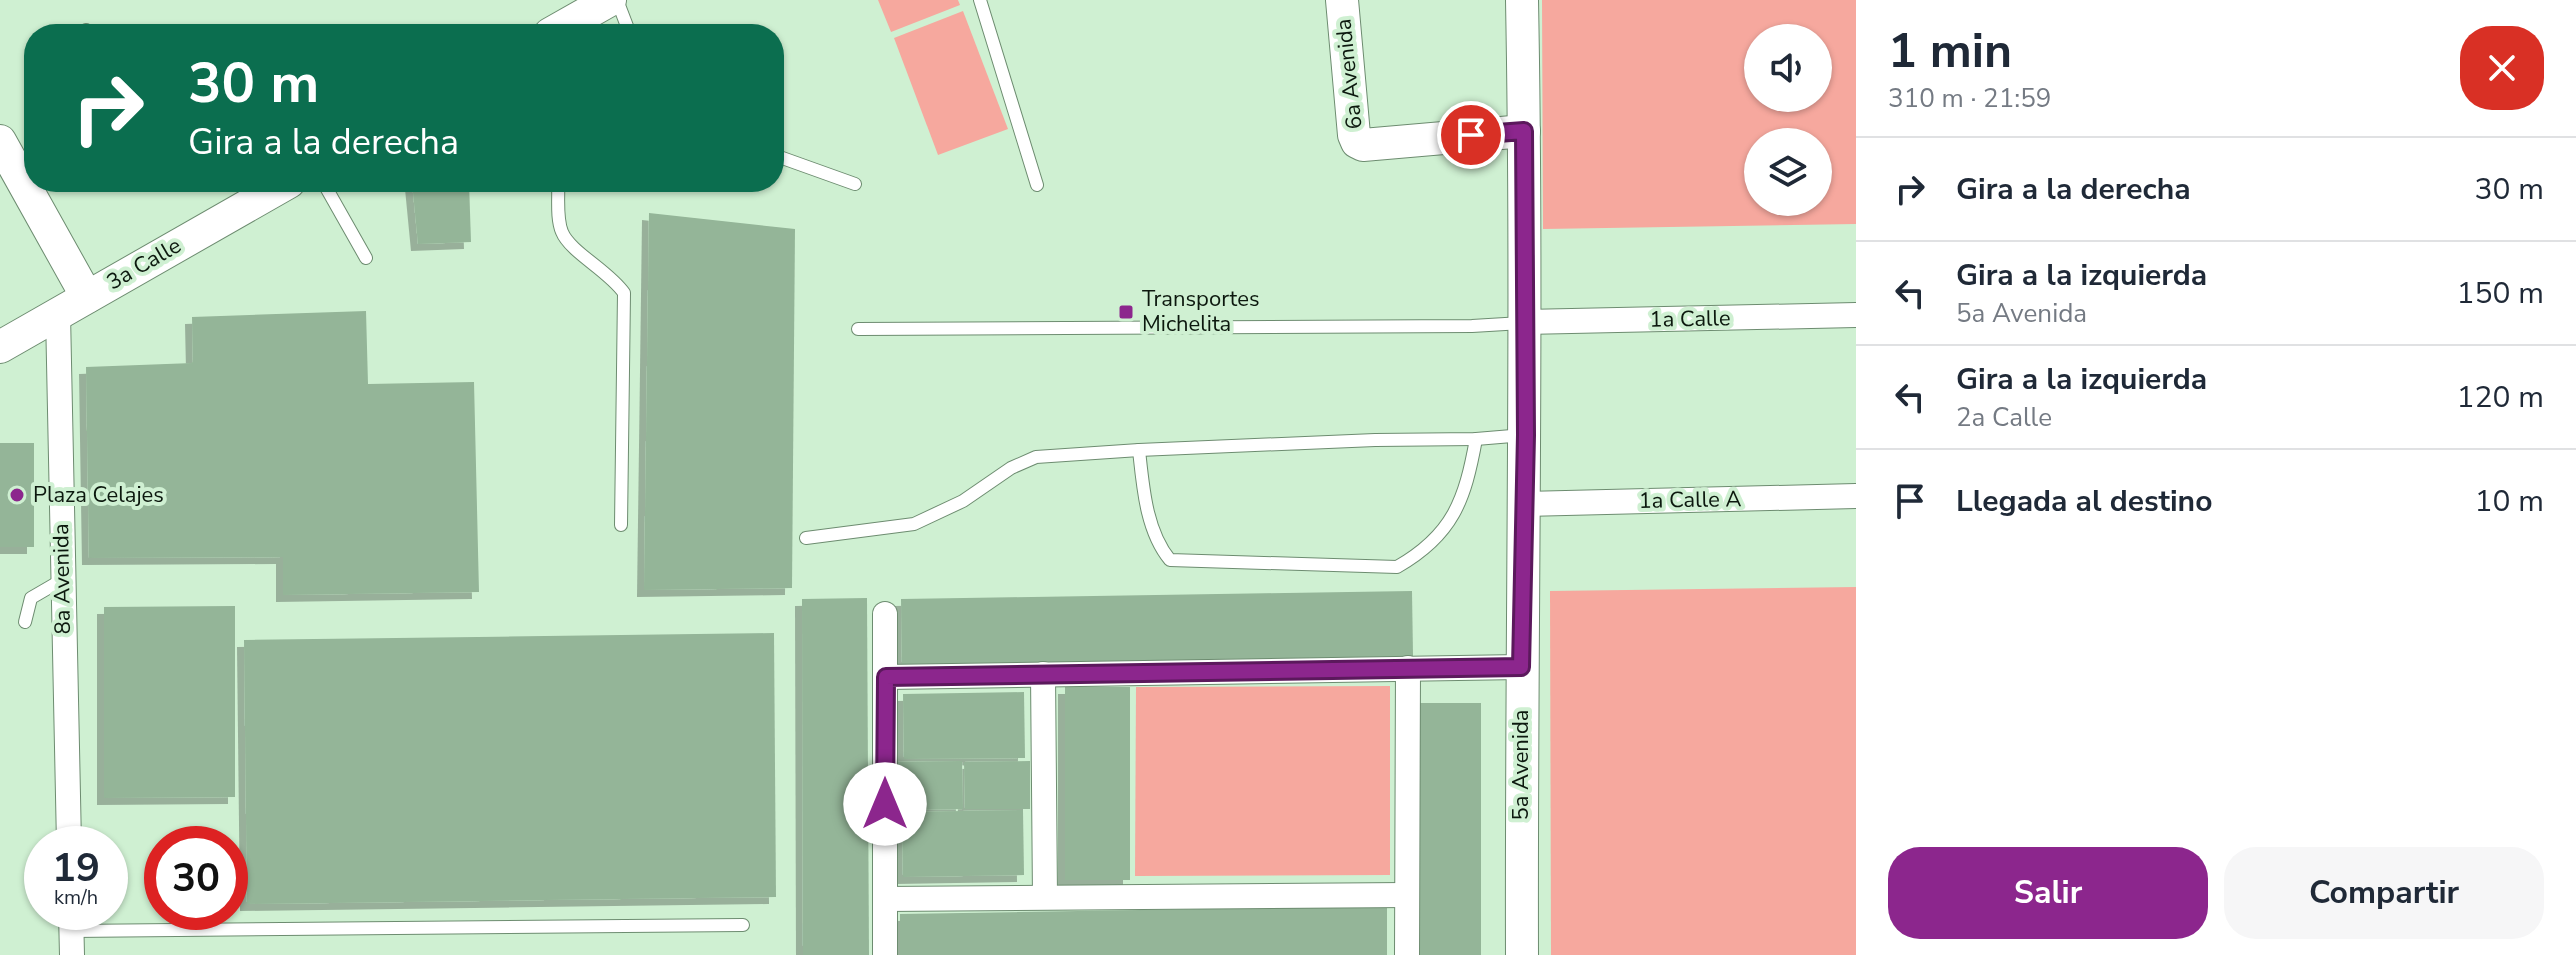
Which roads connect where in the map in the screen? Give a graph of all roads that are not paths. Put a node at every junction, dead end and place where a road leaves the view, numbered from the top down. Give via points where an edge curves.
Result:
1 (610, 0) edge
2 (617, 0) edge
3 (980, 0) edge
4 (1342, 0) edge
5 (1522, 0) edge
6 (560, 24) edge
7 (626, 24) edge
8 (1524, 131) junction
9 (0, 141) edge
10 (784, 159) edge
11 (24, 184) edge
12 (855, 184) dead end
13 (1037, 185) dead end
14 (28, 192) edge
15 (265, 192) edge
16 (329, 192) edge
17 (558, 192) edge
18 (366, 258) dead end
19 (87, 297) junction
20 (58, 314) junction
21 (1856, 315) edge
22 (1525, 322) junction
23 (858, 329) dead end
24 (0, 347) edge
25 (1526, 435) junction
26 (1476, 439) junction
27 (1139, 450) junction
28 (1856, 496) edge
29 (1525, 504) junction
30 (621, 525) dead end
31 (806, 538) dead end
32 (62, 580) junction
33 (885, 614) dead end
34 (25, 622) dead end
35 (1521, 667) junction
36 (1408, 668) junction
37 (1043, 674) junction
38 (886, 677) junction
39 (69, 826) edge
40 (1407, 895) junction
41 (1045, 897) junction
42 (885, 899) junction
43 (743, 925) dead end
44 (71, 933) edge
45 (885, 955) edge
46 (1407, 955) edge
47 (1522, 955) edge

1 - 6 street
2 - 7 lane
3 - 13 lane
4 - 8 street, 6a Avenida via 1357,142
5 - 8 street, 5a Avenida
8 - 22 street, 5a Avenida
9 - 11 street
10 - 12 lane
14 - 19 street
15 - 19 street, 3a Calle
16 - 18 lane
17 - 30 lane via 560,229 566,241 624,293
19 - 20 street, 3a Calle
20 - 24 street, 3a Calle
20 - 32 street, 8a Avenida
21 - 22 street, 1a Calle
22 - 23 lane
22 - 25 street, 5a Avenida
25 - 26 lane
25 - 29 street, 5a Avenida
26 - 27 lane
26 - 27 lane via 1461,502 1420,554 1397,567 1170,560 1159,546 1144,495
27 - 31 lane via 1036,457 914,524
28 - 29 street, 1a Calle A
29 - 35 street, 5a Avenida
32 - 34 lane via 31,598
32 - 39 street, 8a Avenida
33 - 38 street
35 - 36 street
35 - 47 street, 5a Avenida
36 - 37 street
36 - 40 street
37 - 38 street
37 - 41 street
38 - 42 street
40 - 41 street
40 - 46 street
41 - 42 street
42 - 45 street
43 - 44 lane

